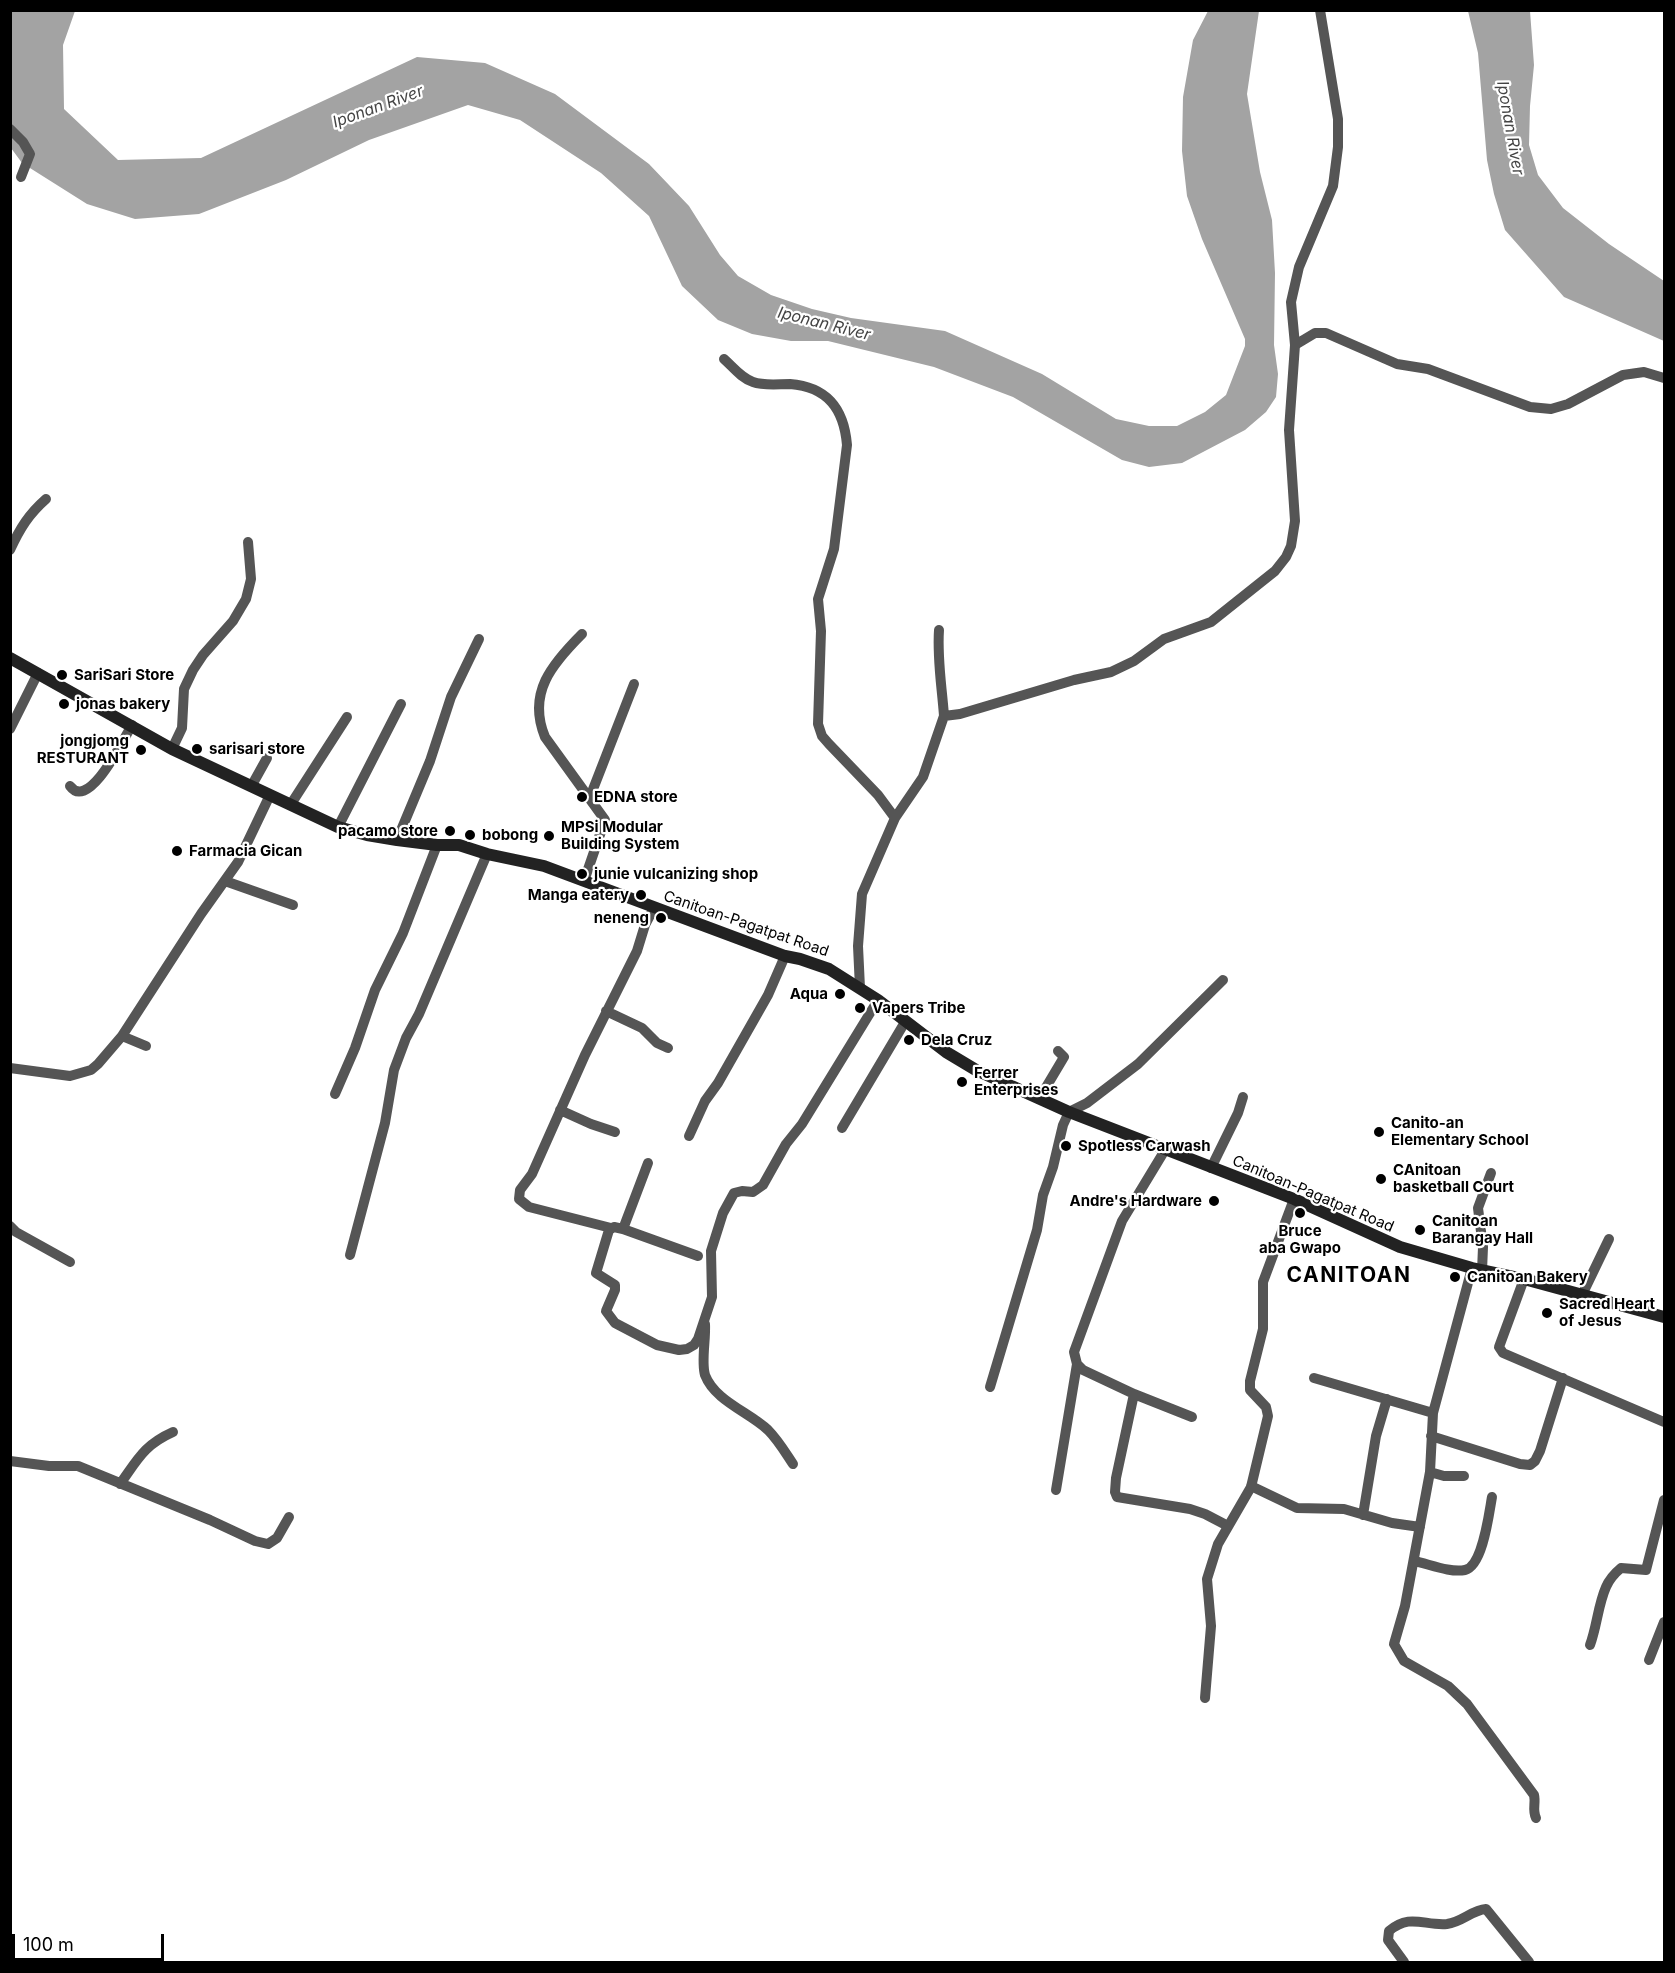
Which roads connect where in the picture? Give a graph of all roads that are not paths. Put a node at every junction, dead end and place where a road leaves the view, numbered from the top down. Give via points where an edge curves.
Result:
1 (1320, 10) edge
2 (10, 129) edge
3 (21, 177) dead end
4 (1295, 345) junction
5 (724, 359) dead end
6 (1665, 378) edge
7 (46, 499) dead end
8 (249, 542) dead end
9 (10, 550) edge
10 (939, 630) dead end
11 (582, 634) dead end
12 (479, 639) dead end
13 (10, 658) edge
14 (38, 673) junction
15 (634, 684) dead end
16 (401, 704) dead end
17 (944, 716) junction
18 (347, 717) dead end
19 (132, 725) junction
20 (10, 729) edge
21 (172, 749) junction
22 (267, 758) dead end
23 (252, 785) junction
24 (70, 786) dead end
25 (270, 795) junction
26 (590, 797) junction
27 (291, 804) junction
28 (896, 818) junction
29 (338, 827) junction
30 (397, 840) junction
31 (437, 845) junction
32 (487, 854) junction
33 (225, 881) junction
34 (584, 881) junction
35 (293, 905) dead end
36 (654, 908) junction
37 (785, 956) junction
38 (1223, 980) dead end
39 (860, 988) junction
40 (878, 1000) junction
41 (606, 1011) junction
42 (906, 1022) junction
43 (122, 1036) junction
44 (146, 1046) dead end
45 (668, 1048) dead end
46 (1058, 1051) dead end
47 (10, 1068) edge
48 (335, 1094) dead end
49 (1243, 1096) dead end
50 (1039, 1099) junction
51 (560, 1110) junction
52 (1069, 1112) junction
53 (842, 1128) dead end
54 (615, 1132) dead end
55 (689, 1136) dead end
56 (1165, 1150) junction
57 (648, 1163) dead end
58 (1211, 1168) junction
59 (1491, 1173) dead end
60 (1294, 1199) junction
61 (10, 1226) edge
62 (611, 1228) junction
63 (623, 1229) junction
64 (1609, 1239) dead end
65 (350, 1255) dead end
66 (698, 1256) dead end
67 (70, 1262) dead end
68 (1477, 1270) junction
69 (1524, 1279) junction
70 (1582, 1294) junction
71 (1665, 1317) edge
72 (705, 1321) junction
73 (1077, 1364) junction
74 (1314, 1378) dead end
75 (1563, 1378) junction
76 (990, 1387) dead end
77 (1134, 1394) junction
78 (1387, 1400) junction
79 (1433, 1413) junction
80 (1192, 1417) dead end
81 (1665, 1422) edge
82 (174, 1432) dead end
83 (1431, 1436) junction
84 (10, 1461) edge
85 (792, 1464) dead end
86 (1430, 1472) junction
87 (1464, 1476) dead end
88 (120, 1484) junction
89 (1251, 1486) junction
90 (1056, 1490) dead end
91 (1492, 1497) dead end
92 (1665, 1500) edge
93 (1363, 1515) junction
94 (289, 1517) dead end
95 (1227, 1526) junction
96 (1420, 1527) junction
97 (1414, 1561) junction
98 (1665, 1622) edge
99 (1590, 1645) dead end
100 (1649, 1660) dead end
101 (1205, 1698) dead end
102 (1536, 1818) dead end
103 (1404, 1962) edge
104 (1529, 1962) edge

1 - 4 street via 1338,118 1338,161 1333,186 1294,286
2 - 3 street via 30,154
4 - 6 street via 1315,333 1326,333 1397,364 1428,369 1530,407 1551,410 1623,375 1644,372
4 - 17 street via 1289,430 1294,534 1286,557 1275,571 1211,622 1164,639 1121,668
5 - 28 street via 743,378 753,382 791,384 819,392 835,406 846,428 834,549 818,599 818,724 822,736
7 - 9 street via 22,524
8 - 21 street via 251,579 246,599 193,670 184,689 182,728
10 - 17 street
11 - 26 street via 557,658 540,694 539,712 545,737
12 - 30 street via 451,697
13 - 14 street, Canitoan-Pagatpat Road
14 - 19 street, Canitoan-Pagatpat Road
14 - 20 street
15 - 26 street
16 - 29 street
17 - 28 street via 920,785
18 - 27 street
19 - 21 street, Canitoan-Pagatpat Road
19 - 24 street via 90,789 81,793
21 - 23 street, Canitoan-Pagatpat Road
22 - 23 street
23 - 25 street, Canitoan-Pagatpat Road
25 - 27 street, Canitoan-Pagatpat Road
25 - 33 street
26 - 34 street via 605,820
27 - 29 street, Canitoan-Pagatpat Road
28 - 39 street via 862,894
29 - 30 street, Canitoan-Pagatpat Road
30 - 31 street, Canitoan-Pagatpat Road
31 - 32 street, Canitoan-Pagatpat Road via 459,845
31 - 48 street
32 - 34 street, Canitoan-Pagatpat Road via 544,866
32 - 65 street via 394,1070 385,1123
33 - 35 street
33 - 43 street
34 - 36 street, Canitoan-Pagatpat Road
36 - 37 street, Canitoan-Pagatpat Road
36 - 41 street
37 - 39 street, Canitoan-Pagatpat Road via 829,969
37 - 55 street via 768,995 705,1101
38 - 52 street via 1138,1064
39 - 40 street, Canitoan-Pagatpat Road
40 - 42 street, Canitoan-Pagatpat Road
40 - 72 street via 769,1177 753,1192 734,1193 711,1251 712,1296
41 - 45 street via 642,1028
41 - 51 street
42 - 50 street, Canitoan-Pagatpat Road via 976,1070
42 - 53 street
43 - 44 street
43 - 47 street via 91,1070 70,1076
46 - 50 street via 1064,1057
49 - 58 street
50 - 52 street, Canitoan-Pagatpat Road
51 - 54 street
51 - 62 street via 519,1199 529,1207
52 - 56 street, Canitoan-Pagatpat Road
52 - 76 street
56 - 58 street, Canitoan-Pagatpat Road
56 - 73 street via 1122,1221 1077,1342
57 - 63 street
58 - 60 street, Canitoan-Pagatpat Road
59 - 68 street via 1478,1208 1484,1247
60 - 68 street, Canitoan-Pagatpat Road via 1400,1247
60 - 89 street via 1263,1282 1263,1329 1250,1385 1268,1410 1268,1416
61 - 67 street
62 - 63 street
62 - 72 street via 596,1270 615,1285 606,1311 615,1323 657,1345 679,1350 694,1345
63 - 66 street
64 - 70 street
68 - 69 street, Canitoan-Pagatpat Road
68 - 79 street
69 - 70 street, Canitoan-Pagatpat Road
69 - 75 street via 1499,1347 1521,1362
70 - 71 street, Canitoan-Pagatpat Road
72 - 85 street via 706,1377 723,1397 767,1430
73 - 77 street
73 - 90 street
74 - 78 street
75 - 81 street
75 - 83 street via 1539,1451 1530,1465
77 - 80 street
77 - 95 street via 1116,1478 1117,1497 1190,1509
78 - 79 street
78 - 93 street via 1376,1436
79 - 83 street
82 - 88 street via 145,1449
83 - 86 street
84 - 88 street via 78,1466
86 - 87 street
86 - 96 street
88 - 94 street via 268,1544 273,1543
89 - 93 street via 1297,1508 1344,1509
89 - 95 street
91 - 97 street via 1483,1540 1472,1566 1452,1570
92 - 99 street via 1646,1570 1621,1568 1613,1576 1606,1587
93 - 96 street
95 - 101 street via 1207,1579 1211,1626
96 - 97 street
97 - 102 street via 1395,1649 1404,1661 1448,1686 1467,1704 1534,1795
98 - 100 street
103 - 104 street via 1388,1940 1389,1931 1398,1923 1447,1924 1486,1909

